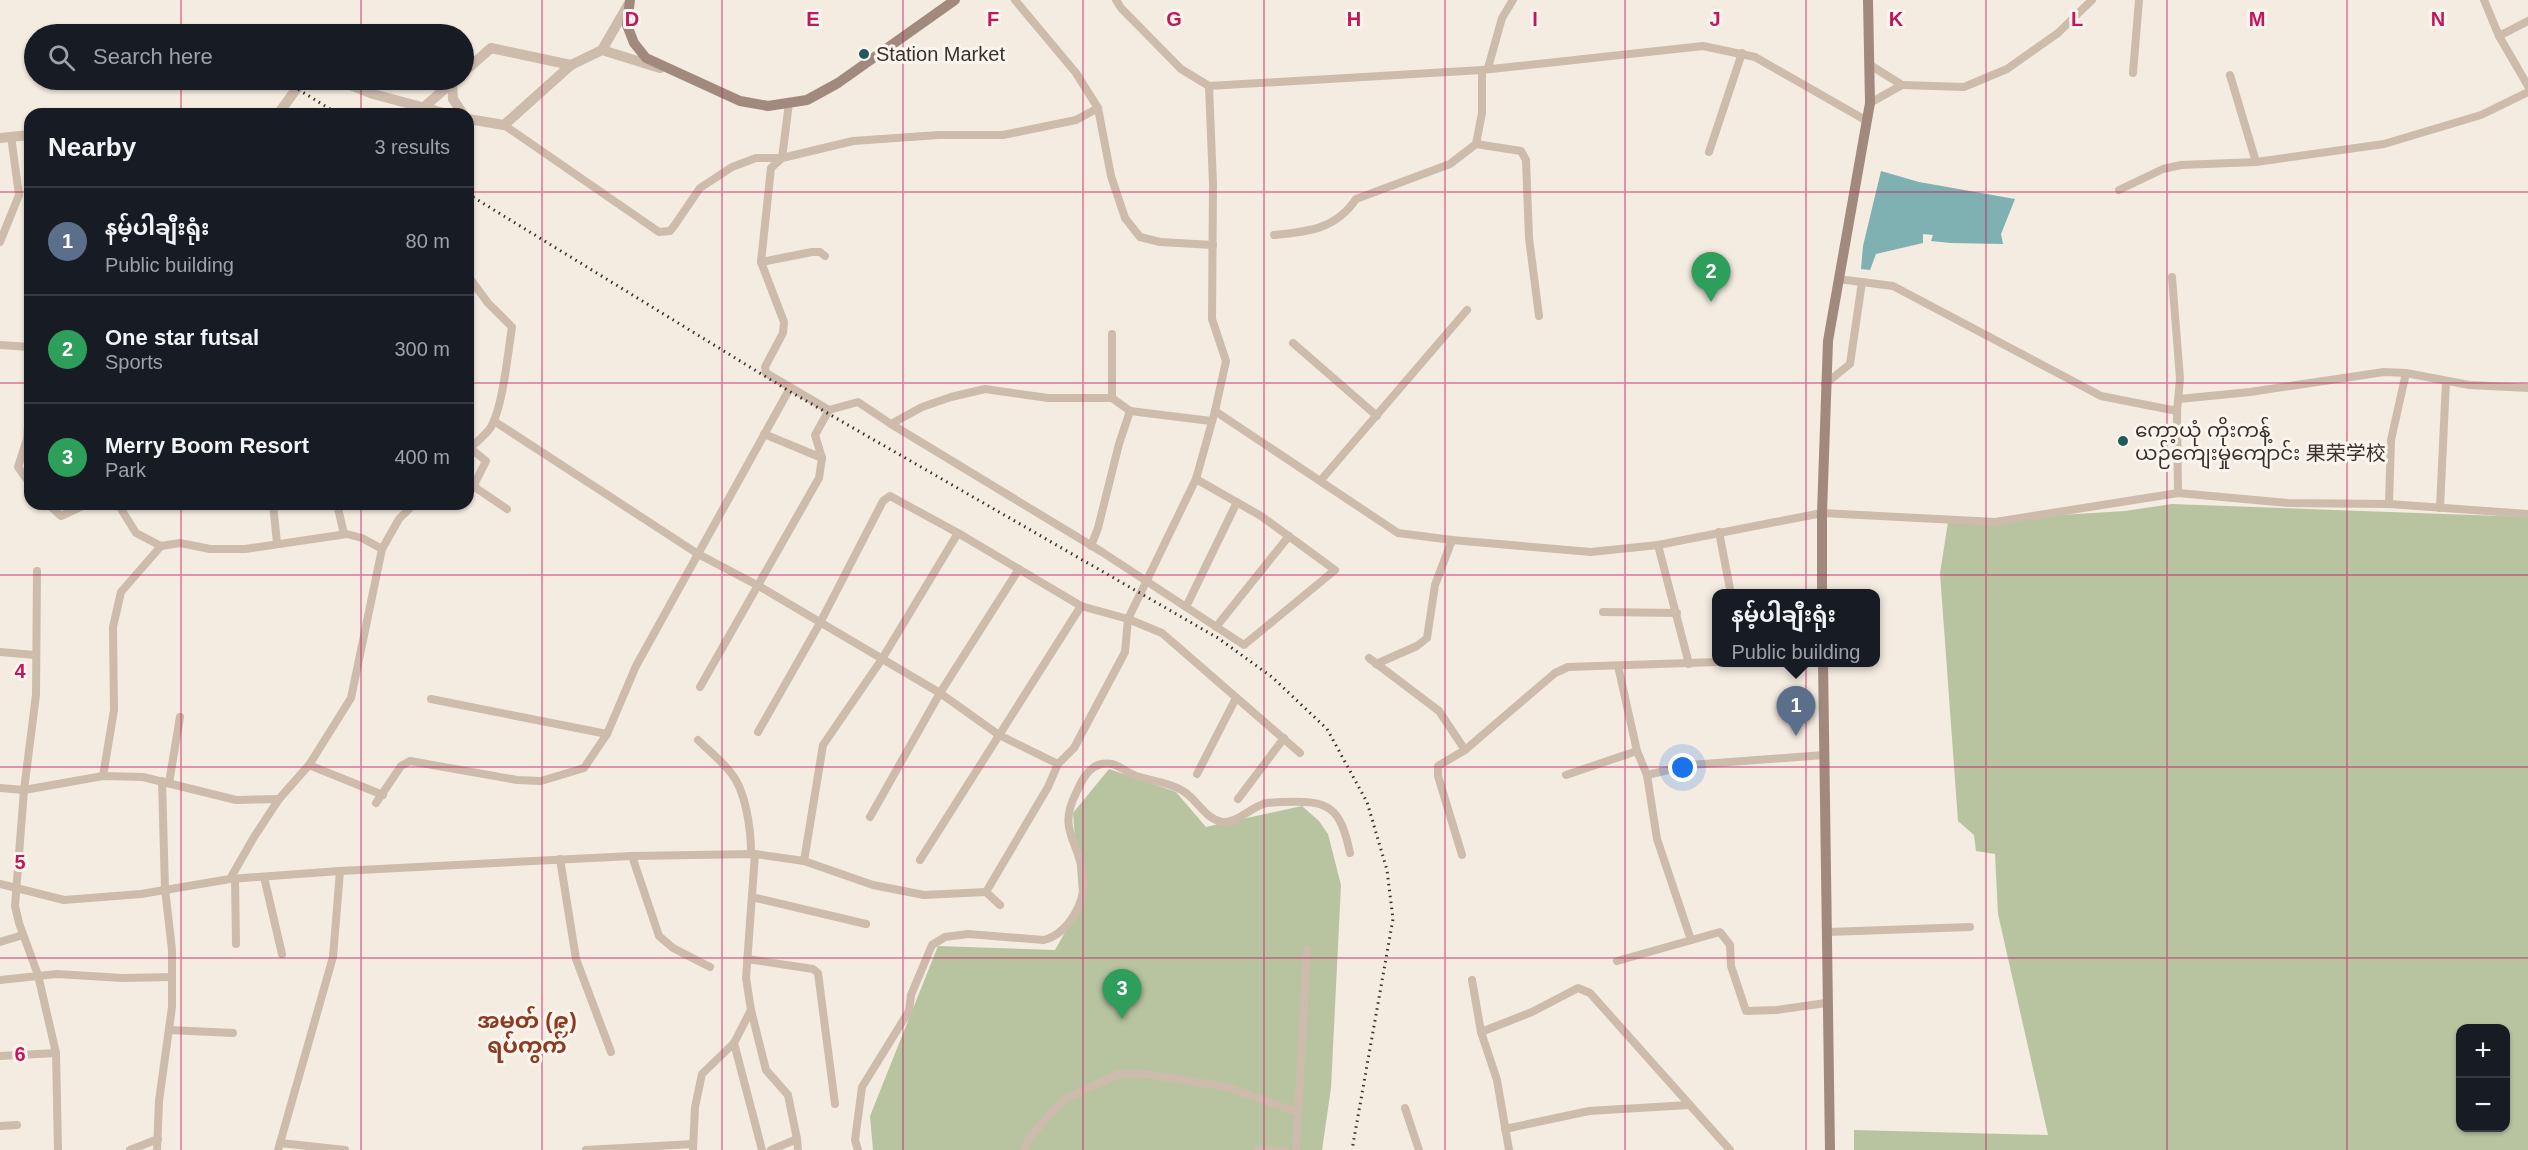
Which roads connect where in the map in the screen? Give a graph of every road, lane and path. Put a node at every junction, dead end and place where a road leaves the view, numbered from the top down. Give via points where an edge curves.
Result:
1 (955, 0) edge
2 (1015, 0) edge
3 (1116, 0) edge
4 (1513, 0) edge
5 (1868, 0) edge
6 (2092, 0) edge
7 (2139, 0) edge
8 (2484, 0) edge
9 (629, 3) edge
10 (2528, 21) edge
11 (2499, 36) junction
12 (602, 50) junction
13 (1742, 53) junction
14 (474, 63) edge
15 (571, 65) junction
16 (1870, 65) junction
17 (1485, 69) junction
18 (670, 71) junction
19 (2133, 73) dead end
20 (2230, 75) dead end
21 (1902, 85) junction
22 (1209, 86) junction
23 (2528, 86) edge
24 (296, 90) edge
25 (363, 90) edge
26 (444, 90) edge
27 (454, 90) edge
28 (2528, 92) edge
29 (789, 103) junction
30 (1870, 103) junction
31 (424, 107) junction
32 (282, 108) edge
33 (427, 108) edge
34 (459, 108) edge
35 (1098, 108) junction
36 (474, 120) edge
37 (1867, 121) junction
38 (504, 125) junction
39 (24, 136) edge
40 (6, 137) edge
41 (1476, 144) junction
42 (1709, 152) dead end
43 (782, 158) junction
44 (2256, 162) junction
45 (2119, 190) dead end
46 (1274, 235) dead end
47 (0, 242) edge
48 (1212, 245) junction
49 (825, 256) dead end
50 (760, 262) junction
51 (2172, 277) dead end
52 (1838, 279) junction
53 (1862, 282) junction
54 (474, 284) edge
55 (1467, 310) dead end
56 (1539, 316) dead end
57 (1112, 334) dead end
58 (1293, 342) dead end
59 (0, 345) edge
60 (24, 347) edge
61 (2406, 373) junction
62 (2446, 381) junction
63 (1825, 384) junction
64 (790, 388) junction
65 (2528, 388) edge
66 (1112, 398) junction
67 (2179, 399) junction
68 (829, 410) junction
69 (1130, 411) junction
70 (1215, 411) junction
71 (2177, 411) junction
72 (1377, 416) junction
73 (494, 421) junction
74 (1211, 421) junction
75 (891, 424) junction
76 (764, 434) junction
77 (474, 444) edge
78 (24, 448) edge
79 (474, 453) edge
80 (822, 458) junction
81 (24, 476) edge
82 (1196, 479) junction
83 (1322, 480) junction
84 (2178, 493) junction
85 (1237, 502) junction
86 (2389, 504) junction
87 (2440, 508) junction
88 (507, 509) dead end
89 (54, 510) edge
90 (74, 510) edge
91 (122, 510) edge
92 (274, 510) edge
93 (338, 510) edge
94 (408, 510) edge
95 (1822, 513) junction
96 (2528, 514) edge
97 (1719, 532) junction
98 (958, 533) junction
99 (344, 534) junction
100 (1289, 536) junction
101 (1452, 540) junction
102 (277, 543) junction
103 (1658, 545) junction
104 (160, 546) junction
105 (1091, 546) junction
106 (382, 549) junction
107 (698, 554) junction
108 (1019, 569) junction
109 (37, 570) dead end
110 (1147, 581) junction
111 (757, 585) junction
112 (1730, 589) edge
113 (1822, 589) edge
114 (1081, 606) junction
115 (1186, 607) junction
116 (1603, 612) dead end
117 (1677, 613) junction
118 (1128, 619) junction
119 (820, 623) junction
120 (1216, 627) junction
121 (0, 652) edge
122 (35, 655) junction
123 (882, 659) junction
124 (1712, 663) edge
125 (1689, 664) junction
126 (1618, 666) junction
127 (1823, 667) edge
128 (700, 687) dead end
129 (940, 693) junction
130 (1236, 698) junction
131 (431, 699) dead end
132 (180, 717) dead end
133 (758, 732) dead end
134 (607, 734) junction
135 (999, 735) junction
136 (1284, 738) junction
137 (698, 740) dead end
138 (1465, 750) junction
139 (1637, 751) junction
140 (1300, 753) dead end
141 (1824, 755) junction
142 (1058, 764) junction
143 (309, 765) junction
144 (1197, 774) dead end
145 (1566, 775) dead end
146 (1647, 775) junction
147 (103, 776) junction
148 (165, 782) junction
149 (0, 788) edge
150 (24, 790) junction
151 (383, 795) junction
152 (1238, 798) dead end
153 (279, 799) junction
154 (376, 803) dead end
155 (870, 817) dead end
156 (1350, 853) dead end
157 (753, 854) junction
158 (1462, 855) dead end
159 (632, 856) junction
160 (560, 859) junction
161 (920, 860) dead end
162 (804, 861) junction
163 (340, 871) junction
164 (264, 877) junction
165 (233, 879) junction
166 (0, 884) edge
167 (15, 888) junction
168 (165, 889) junction
169 (986, 892) junction
170 (752, 897) junction
171 (1000, 905) dead end
172 (866, 924) dead end
173 (1970, 927) dead end
174 (1828, 932) junction
175 (23, 935) junction
176 (1691, 940) junction
177 (0, 942) edge
178 (236, 944) dead end
179 (1307, 950) dead end
180 (282, 954) dead end
181 (747, 959) junction
182 (1617, 961) dead end
183 (711, 967) dead end
184 (38, 975) junction
185 (172, 977) junction
186 (0, 980) edge
187 (1472, 980) dead end
188 (1826, 1003) junction
189 (751, 1010) junction
190 (169, 1030) junction
191 (1481, 1032) junction
192 (233, 1033) dead end
193 (734, 1042) junction
194 (611, 1052) dead end
195 (56, 1053) junction
196 (0, 1056) edge
197 (835, 1104) dead end
198 (1689, 1105) junction
199 (1406, 1108) dead end
200 (1298, 1112) junction
201 (17, 1125) dead end
202 (0, 1126) edge
203 (1505, 1129) junction
204 (158, 1139) junction
205 (797, 1139) junction
206 (279, 1147) edge
207 (693, 1147) edge
208 (58, 1150) edge
209 (130, 1150) edge
210 (157, 1150) edge
211 (345, 1150) edge
212 (586, 1150) edge
213 (762, 1150) edge
214 (771, 1150) edge
215 (798, 1150) edge
216 (858, 1150) edge
217 (1024, 1150) edge
218 (1258, 1150) edge
219 (1285, 1150) edge
220 (1296, 1150) edge
221 (1419, 1150) edge
222 (1509, 1150) edge
223 (1730, 1150) edge
224 (1830, 1150) edge

1 - 29 main road via 838,83 807,100
2 - 35 street via 1076,73
3 - 22 street via 1181,69
4 - 17 street via 1502,18
5 - 16 main road
6 - 21 street via 2058,33 2007,69 1964,87
7 - 19 street
8 - 11 street
9 - 12 street
9 - 18 main road via 627,25 634,43 646,58
10 - 11 street
11 - 23 street
12 - 15 street
12 - 18 street
13 - 17 street via 1703,46
13 - 37 street
13 - 42 street
14 - 15 street via 491,48
15 - 38 street
16 - 21 street
16 - 30 main road
17 - 22 street
17 - 41 street
18 - 29 main road via 740,101 768,106
20 - 44 street
21 - 30 street
22 - 48 street
24 - 32 street
25 - 31 street
26 - 31 street
27 - 34 street via 453,99
28 - 44 street via 2481,115 2384,144
29 - 43 street
30 - 37 main road
31 - 33 street
35 - 43 street via 1076,120 1003,135 853,141
35 - 48 street via 1111,176 1125,218 1140,237
36 - 38 street
37 - 52 main road
38 - 43 street via 659,232 670,231 700,188 732,167 756,158
39 - 40 street
40 - 47 street via 19,195
41 - 46 street via 1450,164 1356,199 1337,221 1303,233
41 - 56 street via 1521,151 1526,160 1529,238
43 - 50 street via 771,168
44 - 45 street via 2181,165 2163,169
48 - 70 street via 1212,319 1226,361
49 - 50 street via 812,252
50 - 64 street via 784,322 766,373
51 - 67 street
52 - 53 street
52 - 63 main road
53 - 63 street via 1850,364
53 - 71 street via 1893,286 2101,396
54 - 73 street via 512,327
55 - 72 street
57 - 66 street
58 - 72 street
59 - 60 street
61 - 62 street
61 - 67 street via 2384,372
61 - 86 street via 2391,440
62 - 65 street
62 - 87 street
63 - 95 main road
64 - 68 street
64 - 76 street
66 - 69 street
66 - 75 street via 1048,398 985,389 922,407
67 - 71 street
68 - 75 street via 858,402
68 - 80 street via 815,435
69 - 74 street
69 - 105 street
70 - 74 street
70 - 83 street
71 - 84 street
72 - 83 street
73 - 77 street
73 - 107 street
74 - 82 street
75 - 105 street
76 - 80 street
76 - 107 street
78 - 81 street via 18,467
79 - 88 street via 486,461 476,488
80 - 111 street via 819,478
82 - 85 street
82 - 110 street
83 - 101 street via 1398,533
84 - 86 street via 2288,503
84 - 95 street via 1995,522
85 - 100 street
85 - 115 street
86 - 87 street
87 - 96 street
89 - 90 street via 61,516
91 - 104 street via 136,533
92 - 102 street
93 - 99 street
94 - 106 street
95 - 97 street
95 - 113 main road
97 - 103 street
97 - 112 street
98 - 108 street
98 - 119 street via 890,496 883,501
98 - 123 street
99 - 102 street
99 - 106 street
100 - 120 street
100 - 120 street via 1335,570 1244,645
101 - 103 street via 1591,552
101 - 138 street via 1435,585 1426,638 1417,646 1372,661 1439,711
102 - 104 street via 225,550 180,543
103 - 117 street
104 - 147 street via 121,592 113,627 114,710
105 - 110 street
106 - 143 street via 351,698
107 - 111 street
107 - 134 street via 636,666
108 - 114 street
108 - 129 street
109 - 122 street
110 - 115 street
110 - 118 street
111 - 119 street
111 - 128 street
114 - 118 street
114 - 135 street
115 - 120 street
116 - 117 street
117 - 125 street
118 - 130 street via 1162,633
118 - 142 street via 1125,652 1074,748
119 - 123 street
119 - 133 street
121 - 122 street
122 - 150 street via 36,695
123 - 129 street
123 - 162 street via 823,745
124 - 125 street
125 - 126 street
126 - 138 street via 1568,667 1554,673
126 - 139 street
127 - 141 main road
129 - 135 street
129 - 155 street
130 - 136 street
130 - 144 street
131 - 134 street
132 - 148 street
134 - 151 street via 584,768 567,775 542,781 517,780 410,761 401,766
135 - 142 street
135 - 161 street
136 - 140 street
136 - 152 street
137 - 157 street via 732,774 740,788
138 - 158 street via 1438,766
139 - 145 street
139 - 146 street
141 - 146 street via 1690,765
141 - 174 main road
142 - 169 street
143 - 151 street
143 - 153 street
146 - 176 street via 1657,839
147 - 148 street
147 - 150 street
148 - 153 street via 236,800
148 - 168 street
149 - 150 street
150 - 167 street
151 - 154 street
153 - 165 street
156 - 216 street via 1341,824 1328,806 1311,802 1264,803 1220,822 1175,786 1134,775 1120,766 1096,765 1084,778 1068,812 1083,875 1083,889 1069,924 1055,937 1044,940 969,934 945,937 932,945 911,995 909,1011 862,1087 855,1140
157 - 159 street
157 - 162 street
157 - 170 street
159 - 160 street
159 - 183 street via 659,936 673,948
160 - 163 street
160 - 194 street via 576,959
162 - 169 street via 873,885 924,895
163 - 164 street
163 - 206 street via 333,957
164 - 165 street
164 - 180 street
165 - 168 street
165 - 178 street
166 - 167 street
167 - 168 street via 64,900
167 - 175 street via 16,914
168 - 185 street
169 - 171 street
170 - 172 street
170 - 181 street
173 - 174 street
174 - 188 main road
175 - 177 street
175 - 184 street
176 - 182 street
176 - 188 street via 1720,932 1730,945 1731,966 1746,1011
179 - 200 street
181 - 189 street
181 - 197 street via 818,973
184 - 185 street
184 - 186 street
184 - 195 street
185 - 190 street
187 - 191 street
188 - 224 main road
189 - 193 street
189 - 205 street via 766,1070 788,1095
190 - 192 street
190 - 204 street
191 - 198 street via 1582,989 1590,993
191 - 203 street via 1497,1080
193 - 207 street via 702,1074 694,1107
193 - 213 street
195 - 196 street
195 - 208 street
198 - 203 street via 1589,1112
198 - 223 street
199 - 221 street
200 - 217 street via 1227,1087 1146,1074 1119,1074 1064,1099 1029,1138
200 - 220 street
201 - 202 street
203 - 222 street
204 - 209 street
204 - 210 street
205 - 214 street
205 - 215 street
206 - 211 street
207 - 212 street
218 - 219 street

